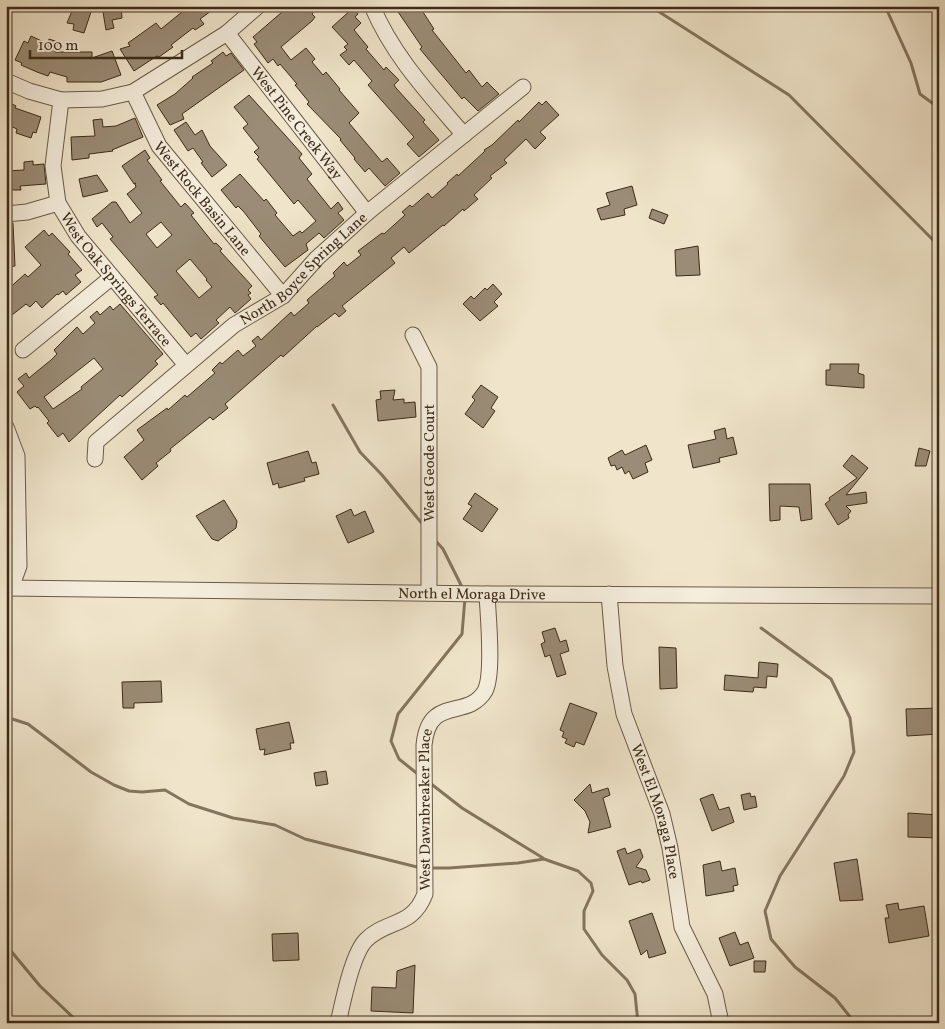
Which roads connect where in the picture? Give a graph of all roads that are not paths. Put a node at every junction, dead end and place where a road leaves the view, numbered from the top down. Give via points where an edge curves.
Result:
1 (258, 6) edge
2 (372, 6) edge
3 (227, 33) junction
4 (6, 81) edge
5 (523, 87) dead end
6 (133, 92) junction
7 (61, 100) junction
8 (464, 135) junction
9 (58, 203) junction
10 (367, 213) junction
11 (6, 214) edge
12 (112, 277) junction
13 (283, 296) junction
14 (413, 336) dead end
15 (23, 350) dead end
16 (186, 364) junction
17 (6, 427) edge
18 (95, 459) dead end
19 (12, 485) edge
20 (8, 586) edge
21 (429, 594) junction
22 (488, 594) junction
23 (609, 594) junction
24 (939, 596) edge
25 (338, 1023) edge
26 (721, 1023) edge

1 - 3 street
2 - 8 street via 401,59
3 - 6 street
3 - 10 street, West Pine Creek Way
4 - 7 street via 29,92
5 - 8 street, North Boyce Spring Lane
6 - 7 street via 102,99
6 - 13 street, West Rock Basin Lane via 160,146
7 - 9 street, West Oak Springs Terrace via 52,166
8 - 10 street, North Boyce Spring Lane
9 - 11 street
9 - 12 street, West Oak Springs Terrace via 78,236
10 - 13 street, North Boyce Spring Lane via 316,258
12 - 15 street
12 - 16 street, West Oak Springs Terrace
13 - 16 street, North Boyce Spring Lane via 234,325
14 - 21 street, West Geode Court via 429,367
16 - 18 street, North Boyce Spring Lane via 96,442
17 - 19 street via 17,456
19 - 20 street via 19,566
20 - 21 street, North el Moraga Drive
21 - 22 street, North el Moraga Drive
22 - 23 street, North el Moraga Drive
22 - 25 street, West Dawnbreaker Place via 490,664 486,690 468,705 438,715 430,721 426,731 425,894 415,913 366,940 354,964
23 - 24 street, North el Moraga Drive
23 - 26 street, West El Moraga Place via 615,666 624,714 662,814 682,927 715,994

